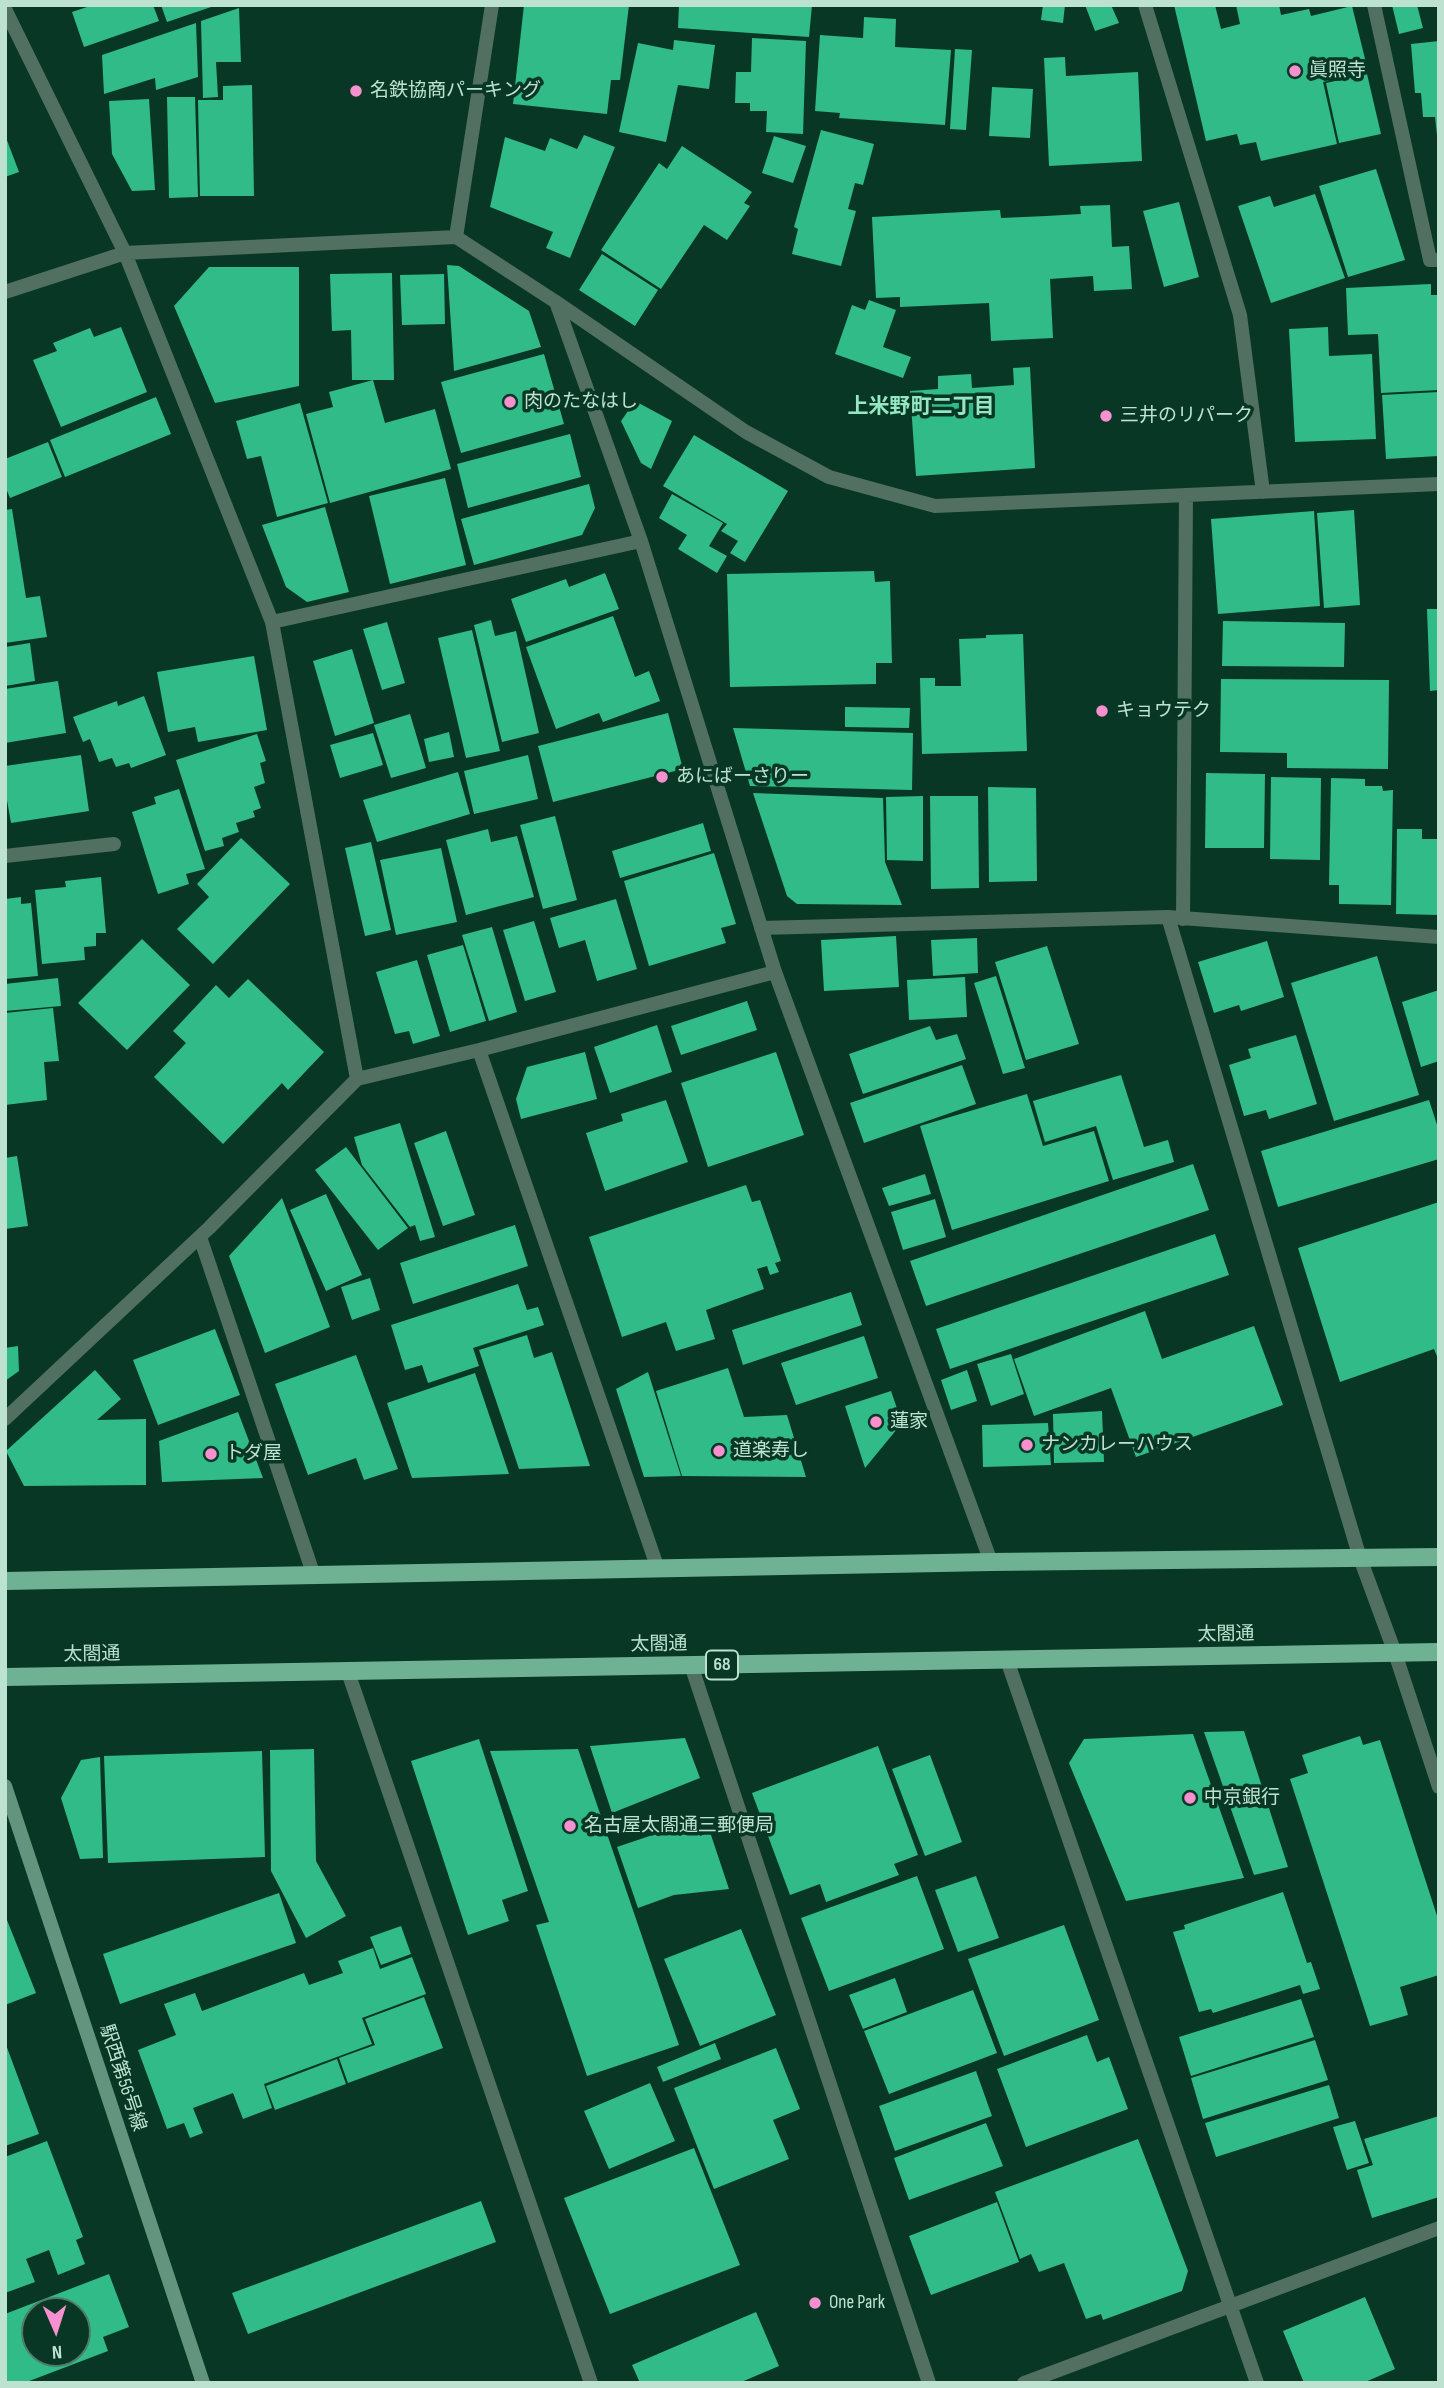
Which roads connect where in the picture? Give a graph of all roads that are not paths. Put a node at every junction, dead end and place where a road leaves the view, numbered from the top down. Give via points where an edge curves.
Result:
1 (492, 5) edge
2 (1145, 5) edge
3 (1374, 5) edge
4 (5, 9) edge
5 (456, 237) junction
6 (124, 253) junction
7 (1439, 260) edge
8 (5, 292) edge
9 (556, 302) junction
10 (1439, 484) edge
11 (1263, 492) junction
12 (1186, 495) junction
13 (641, 541) junction
14 (272, 622) junction
15 (114, 844) dead end
16 (5, 856) edge
17 (1175, 918) junction
18 (761, 928) junction
19 (1439, 937) edge
20 (775, 972) junction
21 (479, 1050) junction
22 (357, 1079) junction
23 (200, 1237) junction
24 (5, 1419) edge
25 (1439, 1557) edge
26 (1360, 1558) junction
27 (990, 1562) junction
28 (658, 1569) junction
29 (314, 1576) junction
30 (5, 1581) edge
31 (1439, 1652) edge
32 (1395, 1653) junction
33 (1007, 1660) junction
34 (691, 1665) junction
35 (348, 1672) junction
36 (5, 1677) edge
37 (5, 1786) edge
38 (1439, 1787) edge
39 (1439, 2228) edge
40 (1230, 2307) junction
41 (203, 2383) edge
42 (591, 2383) edge
43 (929, 2383) edge
44 (1024, 2383) edge
45 (1257, 2383) edge

1 - 5 street
2 - 11 street via 1240,315
3 - 7 street via 1430,260
4 - 6 street
5 - 6 street
5 - 9 street
6 - 8 street
6 - 14 street
9 - 12 street via 746,432 829,477 935,506
9 - 13 street
10 - 11 street
11 - 12 street
12 - 17 street
13 - 14 street
13 - 18 street
14 - 22 street
15 - 16 street
17 - 18 street
17 - 19 street
17 - 26 street
18 - 20 street
20 - 21 street
20 - 27 street
21 - 22 street
21 - 28 street
22 - 23 street
23 - 24 street
23 - 29 street
25 - 26 main road
26 - 27 main road
26 - 32 street
27 - 28 main road
28 - 29 main road
29 - 30 main road
31 - 32 main road, 太閤通 / 68
32 - 33 main road, 太閤通 / 68
32 - 38 street
33 - 34 main road, 太閤通 / 68
33 - 40 street
34 - 35 main road, 太閤通 / 68
34 - 43 street
35 - 36 main road, 太閤通 / 68
35 - 42 street
37 - 41 street, 駅西第56号線
39 - 40 street
40 - 44 street
40 - 45 street

